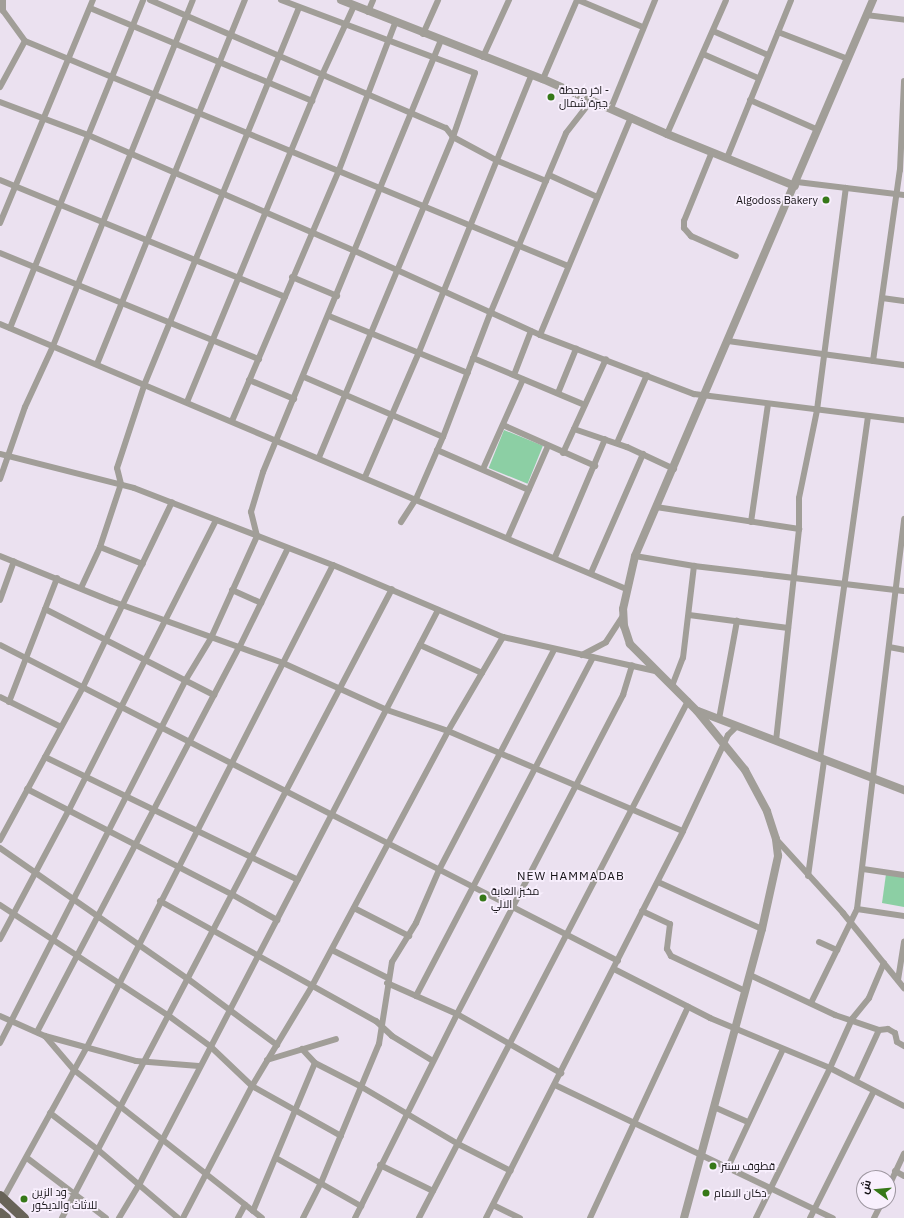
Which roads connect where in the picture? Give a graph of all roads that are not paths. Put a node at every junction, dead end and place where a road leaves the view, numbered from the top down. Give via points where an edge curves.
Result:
1 (3, 0) edge
2 (93, 0) edge
3 (143, 0) edge
4 (150, 0) edge
5 (193, 0) edge
6 (245, 0) edge
7 (281, 0) edge
8 (341, 0) edge
9 (373, 0) edge
10 (438, 0) edge
11 (509, 0) edge
12 (578, 0) edge
13 (654, 0) edge
14 (726, 0) edge
15 (791, 0) edge
16 (873, 0) edge
17 (354, 6) junction
18 (90, 8) junction
19 (300, 8) junction
20 (368, 12) junction
21 (866, 15) junction
22 (186, 16) junction
23 (904, 20) edge
24 (395, 23) junction
25 (345, 24) junction
26 (132, 26) junction
27 (643, 27) junction
28 (713, 31) junction
29 (778, 32) junction
30 (423, 34) junction
31 (231, 35) junction
32 (441, 40) junction
33 (388, 41) junction
34 (25, 42) junction
35 (174, 44) junction
36 (703, 54) junction
37 (279, 55) junction
38 (768, 55) junction
39 (484, 57) junction
40 (68, 58) junction
41 (434, 59) junction
42 (848, 59) junction
43 (220, 63) junction
44 (323, 73) junction
45 (112, 76) junction
46 (531, 76) junction
47 (758, 78) junction
48 (543, 79) junction
49 (904, 81) edge
50 (268, 82) junction
51 (0, 87) edge
52 (154, 93) junction
53 (368, 95) junction
54 (750, 100) junction
55 (312, 101) junction
56 (591, 101) junction
57 (0, 102) edge
58 (611, 108) junction
59 (199, 112) junction
60 (411, 115) junction
61 (631, 117) junction
62 (43, 118) junction
63 (818, 130) junction
64 (247, 132) junction
65 (667, 134) junction
66 (88, 135) junction
67 (453, 137) junction
68 (292, 150) junction
69 (712, 152) junction
70 (130, 154) junction
71 (727, 158) junction
72 (498, 161) junction
73 (339, 170) junction
74 (174, 173) junction
75 (549, 175) junction
76 (0, 180) edge
77 (546, 181) junction
78 (796, 184) junction
79 (15, 186) junction
80 (381, 188) junction
81 (846, 188) junction
82 (222, 194) junction
83 (895, 194) junction
84 (904, 195) edge
85 (597, 197) junction
86 (60, 205) junction
87 (424, 206) junction
88 (266, 213) junction
89 (102, 222) junction
90 (0, 223) edge
91 (471, 224) junction
92 (312, 233) junction
93 (147, 240) junction
94 (519, 245) junction
95 (355, 251) junction
96 (0, 253) edge
97 (736, 256) dead end
98 (197, 260) junction
99 (568, 266) junction
100 (34, 267) junction
101 (398, 270) junction
102 (239, 278) junction
103 (292, 278) junction
104 (77, 284) junction
105 (444, 290) junction
106 (337, 296) junction
107 (285, 297) junction
108 (882, 298) junction
109 (904, 301) edge
110 (122, 302) junction
111 (490, 314) junction
112 (329, 316) junction
113 (171, 323) junction
114 (0, 324) edge
115 (10, 328) junction
116 (531, 331) junction
117 (372, 333) junction
118 (540, 335) junction
119 (214, 340) junction
120 (728, 342) junction
121 (53, 346) junction
122 (576, 349) junction
123 (419, 352) junction
124 (825, 354) junction
125 (473, 358) junction
126 (259, 359) junction
127 (606, 359) junction
128 (873, 361) junction
129 (97, 364) junction
130 (904, 365) edge
131 (468, 373) junction
132 (514, 375) junction
133 (647, 375) junction
134 (304, 377) junction
135 (523, 379) junction
136 (250, 380) junction
137 (145, 383) junction
138 (558, 393) junction
139 (347, 395) junction
140 (705, 396) junction
141 (294, 398) junction
142 (187, 402) junction
143 (768, 404) junction
144 (585, 405) junction
145 (817, 410) junction
146 (392, 415) junction
147 (868, 416) junction
148 (904, 420) edge
149 (232, 421) junction
150 (502, 425) junction
151 (574, 429) junction
152 (443, 437) junction
153 (276, 440) junction
154 (605, 440) junction
155 (617, 443) junction
156 (548, 446) junction
157 (437, 450) junction
158 (563, 453) junction
159 (0, 454) edge
160 (643, 454) junction
161 (8, 456) junction
162 (319, 458) junction
163 (595, 466) junction
164 (483, 469) junction
165 (674, 469) junction
166 (365, 477) junction
167 (0, 479) edge
168 (121, 484) junction
169 (529, 490) junction
170 (416, 499) junction
171 (172, 502) junction
172 (656, 507) junction
173 (904, 519) edge
174 (216, 520) junction
175 (401, 522) dead end
176 (751, 522) junction
177 (800, 529) junction
178 (257, 536) junction
179 (508, 537) junction
180 (100, 547) junction
181 (288, 548) junction
182 (0, 556) edge
183 (635, 556) junction
184 (555, 557) junction
185 (14, 561) junction
186 (901, 562) edge
187 (143, 564) junction
188 (333, 565) junction
189 (694, 566) junction
190 (591, 573) junction
191 (795, 577) junction
192 (57, 578) junction
193 (844, 583) junction
194 (81, 588) junction
195 (626, 589) junction
196 (232, 590) junction
197 (392, 590) junction
198 (896, 590) junction
199 (904, 591) edge
200 (0, 600) edge
201 (261, 603) junction
202 (125, 604) junction
203 (45, 609) junction
204 (438, 610) junction
205 (689, 615) junction
206 (622, 617) junction
207 (166, 621) junction
208 (737, 621) junction
209 (788, 628) junction
210 (503, 637) junction
211 (211, 638) junction
212 (106, 640) junction
213 (0, 645) edge
214 (420, 645) junction
215 (889, 647) junction
216 (239, 648) junction
217 (554, 650) junction
218 (904, 650) edge
219 (582, 656) junction
220 (593, 657) junction
221 (26, 658) junction
222 (146, 661) junction
223 (283, 663) junction
224 (632, 666) junction
225 (655, 671) junction
226 (482, 672) junction
227 (186, 681) junction
228 (672, 686) junction
229 (83, 687) junction
230 (340, 689) junction
231 (214, 695) junction
232 (0, 697) edge
233 (688, 701) junction
234 (9, 702) junction
235 (121, 707) junction
236 (387, 710) junction
237 (697, 711) junction
238 (720, 719) junction
239 (737, 726) junction
240 (61, 727) junction
241 (162, 728) junction
242 (448, 731) junction
243 (776, 741) junction
244 (190, 742) junction
245 (725, 744) junction
246 (498, 753) junction
247 (45, 757) junction
248 (822, 759) junction
249 (232, 764) junction
250 (535, 769) junction
251 (86, 776) junction
252 (872, 778) junction
253 (576, 786) junction
254 (28, 789) junction
255 (904, 790) edge
256 (286, 791) junction
257 (126, 795) junction
258 (154, 809) junction
259 (631, 809) junction
260 (69, 810) junction
261 (332, 814) junction
262 (196, 830) junction
263 (108, 831) junction
264 (683, 832) junction
265 (776, 839) junction
266 (0, 840) edge
267 (389, 844) junction
268 (136, 846) junction
269 (0, 848) edge
270 (253, 857) junction
271 (177, 867) junction
272 (863, 869) junction
273 (439, 870) junction
274 (36, 874) junction
275 (904, 875) edge
276 (808, 876) junction
277 (298, 880) junction
278 (658, 882) junction
279 (473, 887) junction
280 (233, 895) junction
281 (73, 900) junction
282 (160, 901) junction
283 (0, 905) edge
284 (354, 908) junction
285 (514, 908) junction
286 (857, 909) junction
287 (642, 911) junction
288 (14, 914) junction
289 (904, 916) edge
290 (98, 917) junction
291 (277, 920) junction
292 (852, 923) junction
293 (762, 929) junction
294 (214, 931) junction
295 (565, 935) junction
296 (409, 936) junction
297 (0, 939) edge
298 (53, 941) junction
299 (904, 941) edge
300 (819, 942) dead end
301 (138, 945) junction
302 (332, 950) junction
303 (837, 950) junction
304 (259, 956) junction
305 (77, 958) junction
306 (618, 962) junction
307 (884, 963) junction
308 (614, 969) junction
309 (750, 975) junction
310 (188, 979) junction
311 (388, 980) junction
312 (898, 980) junction
313 (118, 983) junction
314 (312, 986) junction
315 (904, 988) edge
316 (745, 991) junction
317 (416, 996) junction
318 (811, 1003) junction
319 (688, 1007) junction
320 (230, 1010) junction
321 (457, 1014) junction
322 (0, 1016) edge
323 (169, 1016) junction
324 (852, 1020) junction
325 (12, 1021) junction
326 (382, 1026) junction
327 (735, 1028) junction
328 (879, 1030) junction
329 (37, 1032) junction
330 (46, 1036) junction
331 (336, 1039) dead end
332 (0, 1043) edge
333 (508, 1043) junction
334 (277, 1045) junction
335 (210, 1046) junction
336 (904, 1046) edge
337 (87, 1047) junction
338 (302, 1049) junction
339 (784, 1049) junction
340 (267, 1060) junction
341 (146, 1061) junction
342 (433, 1061) junction
343 (315, 1063) junction
344 (200, 1066) junction
345 (830, 1068) junction
346 (74, 1070) junction
347 (561, 1073) junction
348 (856, 1080) junction
349 (555, 1084) junction
350 (252, 1086) junction
351 (360, 1086) junction
352 (874, 1091) junction
353 (119, 1106) junction
354 (904, 1106) edge
355 (714, 1107) junction
356 (296, 1111) junction
357 (50, 1113) junction
358 (407, 1113) junction
359 (748, 1122) junction
360 (633, 1124) junction
361 (341, 1136) junction
362 (162, 1140) junction
363 (458, 1144) junction
364 (97, 1149) junction
365 (904, 1152) edge
366 (700, 1154) junction
367 (27, 1158) junction
368 (276, 1158) junction
369 (380, 1165) junction
370 (728, 1167) junction
371 (896, 1170) edge
372 (511, 1171) junction
373 (207, 1174) junction
374 (321, 1183) junction
375 (140, 1184) junction
376 (770, 1189) junction
377 (432, 1191) junction
378 (74, 1193) junction
379 (2, 1197) edge
380 (245, 1205) junction
381 (493, 1205) junction
382 (361, 1206) junction
383 (253, 1211) junction
384 (814, 1211) junction
385 (0, 1213) edge
386 (6, 1218) edge
387 (24, 1218) edge
388 (62, 1218) edge
389 (106, 1218) edge
390 (119, 1218) edge
391 (178, 1218) edge
392 (183, 1218) edge
393 (238, 1218) edge
394 (262, 1218) edge
395 (303, 1218) edge
396 (355, 1218) edge
397 (418, 1218) edge
398 (486, 1218) edge
399 (520, 1218) edge
400 (590, 1218) edge
401 (684, 1218) edge
402 (756, 1218) edge
403 (810, 1218) edge
404 (833, 1218) edge

1 - 34 street via 3,11
2 - 18 street
3 - 26 street
4 - 22 street
5 - 22 street
6 - 31 street
7 - 19 street
8 - 17 street
9 - 20 street
10 - 30 street
11 - 39 street
12 - 27 street
12 - 48 street
13 - 27 street
14 - 28 street
15 - 29 street
16 - 21 street
17 - 20 street
17 - 25 street
18 - 26 street
18 - 40 street
19 - 25 street
19 - 37 street
20 - 24 street
21 - 23 street
21 - 42 street
22 - 31 street
22 - 35 street
24 - 30 street
24 - 33 street
25 - 33 street
25 - 44 street
26 - 35 street
26 - 45 street
27 - 58 street
28 - 36 street
28 - 38 street
29 - 38 street
29 - 42 street
30 - 32 street
31 - 37 street
31 - 43 street
32 - 39 street
32 - 41 street
33 - 41 street
33 - 53 street
34 - 40 street
34 - 51 street
35 - 43 street
35 - 52 street
36 - 47 street
36 - 65 street
37 - 44 street
37 - 50 street
38 - 47 street
39 - 46 street
40 - 45 street
40 - 62 street
41 - 60 street
41 - 67 street via 475,73
42 - 63 street
43 - 50 street
43 - 59 street
44 - 53 street via 334,81
44 - 55 street
45 - 52 street
45 - 66 street
46 - 48 street
46 - 72 street
47 - 54 street
48 - 56 street
49 - 83 street via 900,170
50 - 55 street
50 - 64 street
52 - 59 street
52 - 70 street
53 - 60 street
53 - 73 street
54 - 63 street
54 - 71 street
55 - 68 street
56 - 58 street
56 - 75 street via 570,126
57 - 62 street
58 - 61 street
59 - 64 street
59 - 74 street
60 - 67 street via 446,128
60 - 80 street
61 - 65 street
61 - 85 street
62 - 66 street
62 - 79 street
63 - 78 street
64 - 68 street
64 - 82 street
65 - 69 street
66 - 70 street
66 - 86 street
67 - 72 street
67 - 87 street
68 - 73 street
68 - 88 street
69 - 71 street
69 - 97 street via 684,221 684,228 690,236
70 - 74 street
70 - 89 street
71 - 78 street
72 - 77 street
72 - 91 street
73 - 80 street
73 - 92 street
74 - 82 street
74 - 93 street
75 - 77 street
75 - 85 street
76 - 79 street
77 - 94 street
78 - 81 street
78 - 120 street
79 - 86 street
79 - 90 street
80 - 87 street
80 - 95 street
81 - 83 street
81 - 124 street
82 - 88 street
82 - 98 street
83 - 84 street
83 - 108 street
85 - 99 street
86 - 89 street
86 - 100 street
87 - 91 street
87 - 101 street
88 - 92 street
88 - 102 street
89 - 93 street
89 - 104 street
91 - 94 street
91 - 105 street
92 - 95 street
92 - 103 street
93 - 98 street
93 - 110 street
94 - 99 street
94 - 111 street
95 - 101 street
95 - 106 street
96 - 100 street
98 - 102 street
98 - 113 street
99 - 118 street
100 - 104 street
100 - 115 street
101 - 105 street
101 - 117 street
102 - 107 street
102 - 119 street
103 - 106 street
103 - 107 street
104 - 110 street
104 - 121 street
105 - 111 street
105 - 123 street
106 - 112 street
107 - 126 street
108 - 109 street
108 - 128 street
110 - 113 street
110 - 129 street
111 - 116 street
111 - 125 street
112 - 117 street
112 - 134 street
113 - 119 street
113 - 137 street
114 - 115 street
115 - 121 street
116 - 118 street
116 - 132 street
117 - 123 street
117 - 139 street
118 - 122 street
119 - 126 street
119 - 142 street
120 - 124 street
120 - 140 street
121 - 129 street
121 - 161 street via 25,407
122 - 127 street
122 - 138 street
123 - 131 street
123 - 146 street
124 - 128 street
124 - 145 street
125 - 131 street
125 - 132 street
126 - 136 street
127 - 133 street
127 - 144 street
128 - 130 street
129 - 137 street
131 - 152 street
132 - 135 street
133 - 140 street
133 - 155 street
134 - 139 street
134 - 141 street
135 - 138 street
135 - 150 street
136 - 141 street
136 - 149 street
137 - 142 street
137 - 168 street via 117,468
138 - 144 street
139 - 146 street
139 - 162 street
140 - 143 street
140 - 165 street
141 - 153 street
142 - 149 street
143 - 145 street
143 - 176 street
144 - 151 street
145 - 147 street
145 - 177 street via 799,498
146 - 152 street
146 - 166 street
147 - 148 street
147 - 193 street
149 - 153 street
150 - 156 street
150 - 164 street
151 - 154 street
151 - 158 street
152 - 157 street
153 - 162 street
153 - 178 street via 254,495 251,512
154 - 155 street
154 - 163 street
155 - 160 street
156 - 158 street
156 - 169 street
157 - 164 street
157 - 170 street
158 - 163 street
159 - 161 street
160 - 165 street
160 - 190 street
161 - 167 street
161 - 168 street
162 - 166 street
163 - 184 street
164 - 169 street
165 - 172 street
166 - 170 street
168 - 171 street
168 - 180 street
169 - 179 street
170 - 175 street
170 - 179 street
171 - 174 street
171 - 187 street
172 - 176 street
172 - 183 street
173 - 186 street
174 - 178 street
174 - 207 street
176 - 177 street
177 - 191 street
178 - 181 street
178 - 196 street
179 - 184 street
180 - 187 street
180 - 194 street
181 - 188 street
181 - 201 street
182 - 185 street
183 - 189 street
183 - 195 street
184 - 190 street
185 - 192 street
185 - 200 street
186 - 198 street
187 - 202 street
188 - 197 street
188 - 223 street
189 - 191 street
189 - 205 street
190 - 195 street
191 - 193 street
191 - 209 street
192 - 194 street
192 - 203 street
193 - 198 street
193 - 248 street
194 - 202 street
195 - 206 street
196 - 201 street
196 - 211 street
197 - 204 street
197 - 230 street
198 - 199 street
198 - 215 street
201 - 216 street
202 - 207 street
202 - 212 street
203 - 212 street
203 - 221 street
204 - 210 street
204 - 214 street
205 - 208 street
205 - 228 street via 683,658
206 - 219 street via 606,642
206 - 225 street via 630,644
207 - 211 street
207 - 222 street
208 - 209 street
208 - 238 street
209 - 243 street
210 - 217 street
210 - 226 street
211 - 216 street
211 - 227 street
212 - 222 street
212 - 229 street
213 - 221 street
214 - 226 street
214 - 236 street
215 - 218 street
215 - 252 street
216 - 223 street
216 - 231 street
217 - 219 street
217 - 246 street
219 - 220 street
220 - 224 street
220 - 250 street
221 - 229 street
221 - 234 street
222 - 227 street
222 - 235 street
223 - 230 street
223 - 249 street
224 - 225 street
224 - 253 street via 623,695
225 - 228 street
226 - 242 street
227 - 231 street
227 - 241 street
228 - 233 street
229 - 235 street
229 - 240 street
230 - 236 street
230 - 256 street
231 - 244 street
232 - 234 street
233 - 237 street
233 - 259 street
234 - 240 street
235 - 241 street
235 - 251 street
236 - 242 street
236 - 261 street
237 - 238 street
237 - 245 street
238 - 239 street
239 - 243 street
239 - 245 street via 728,735
240 - 247 street
241 - 244 street
241 - 257 street
242 - 246 street
242 - 267 street
243 - 248 street
244 - 249 street
244 - 258 street
245 - 264 street
245 - 265 street via 760,796
246 - 250 street
246 - 273 street
247 - 251 street
247 - 254 street
248 - 252 street
248 - 276 street
249 - 256 street
249 - 262 street
250 - 253 street
250 - 279 street
251 - 257 street
251 - 260 street
252 - 255 street
252 - 272 street
253 - 259 street
253 - 285 street
254 - 260 street
254 - 266 street
256 - 261 street
256 - 270 street
257 - 258 street
257 - 263 street
258 - 262 street
258 - 268 street
259 - 264 street
259 - 295 street
260 - 263 street
260 - 274 street
261 - 267 street
261 - 277 street
262 - 270 street
262 - 271 street
263 - 268 street
263 - 281 street
264 - 278 street
265 - 276 street
265 - 293 street via 776,871
267 - 273 street
267 - 284 street
268 - 271 street
268 - 290 street
269 - 274 street
270 - 277 street
270 - 280 street
271 - 280 street
271 - 282 street
272 - 275 street
272 - 286 street
273 - 279 street
273 - 296 street
274 - 281 street
274 - 288 street
276 - 292 street
277 - 291 street
278 - 287 street
278 - 293 street
279 - 285 street
279 - 317 street
280 - 291 street
280 - 294 street
281 - 290 street
281 - 298 street
282 - 294 street
282 - 301 street
283 - 288 street
284 - 296 street
284 - 302 street
285 - 295 street
285 - 321 street
286 - 289 street
286 - 292 street
287 - 306 street
287 - 316 street via 670,924 667,949 671,956
288 - 297 street
288 - 298 street
290 - 301 street
290 - 305 street
291 - 304 street
292 - 303 street
292 - 307 street
293 - 309 street
294 - 304 street
294 - 310 street
295 - 306 street
295 - 333 street
296 - 311 street via 392,962
298 - 305 street
298 - 325 street
299 - 312 street
300 - 303 street
301 - 310 street
301 - 313 street
302 - 311 street
302 - 314 street
303 - 318 street
304 - 314 street
304 - 320 street
305 - 313 street
305 - 329 street
306 - 308 street
307 - 312 street
307 - 324 street via 869,998
308 - 319 street
308 - 347 street
309 - 316 street
309 - 318 street
310 - 320 street
310 - 323 street
311 - 317 street
311 - 326 street
312 - 315 street
313 - 323 street
313 - 337 street
314 - 326 street
314 - 334 street
316 - 327 street
317 - 321 street
318 - 324 street
319 - 327 street
319 - 360 street
320 - 334 street
320 - 335 street
321 - 333 street
321 - 342 street
322 - 325 street
323 - 335 street
323 - 341 street
324 - 328 street
324 - 345 street
325 - 329 street
325 - 332 street
326 - 342 street via 392,1036
326 - 351 street via 379,1044
327 - 339 street
327 - 355 street
328 - 336 street via 888,1029 895,1033 897,1042
328 - 348 street
329 - 330 street
330 - 337 street
330 - 346 street
331 - 338 street
333 - 347 street
333 - 363 street
334 - 340 street
335 - 344 street
335 - 350 street
337 - 341 street via 136,1061
337 - 346 street
338 - 340 street
338 - 343 street
339 - 345 street
339 - 359 street
340 - 350 street
341 - 344 street
341 - 353 street
342 - 358 street
343 - 351 street
343 - 356 street
344 - 362 street
345 - 348 street
345 - 376 street
346 - 353 street
346 - 357 street
347 - 349 street
348 - 352 street
349 - 360 street
349 - 372 street
350 - 356 street
350 - 373 street
351 - 358 street
351 - 361 street
352 - 354 street
352 - 384 street
353 - 362 street
353 - 364 street
355 - 359 street
355 - 366 street
356 - 361 street
356 - 368 street
357 - 364 street
357 - 367 street
358 - 363 street
358 - 369 street
359 - 370 street
360 - 366 street
360 - 400 street
361 - 374 street
362 - 373 street
362 - 375 street
363 - 372 street
363 - 377 street
364 - 375 street
364 - 378 street
365 - 371 street
366 - 370 street
366 - 401 street
367 - 378 street
367 - 379 street
368 - 374 street
368 - 383 street
369 - 377 street
369 - 382 street
370 - 376 street
372 - 381 street
373 - 380 street
373 - 392 street
374 - 382 street
374 - 395 street
375 - 390 street
375 - 391 street
376 - 384 street
376 - 402 street
377 - 397 street
378 - 388 street
378 - 389 street
379 - 387 main road
380 - 383 street
380 - 393 street
381 - 398 street
381 - 399 street
382 - 396 street
383 - 394 street
384 - 403 street
384 - 404 street
385 - 386 main road

